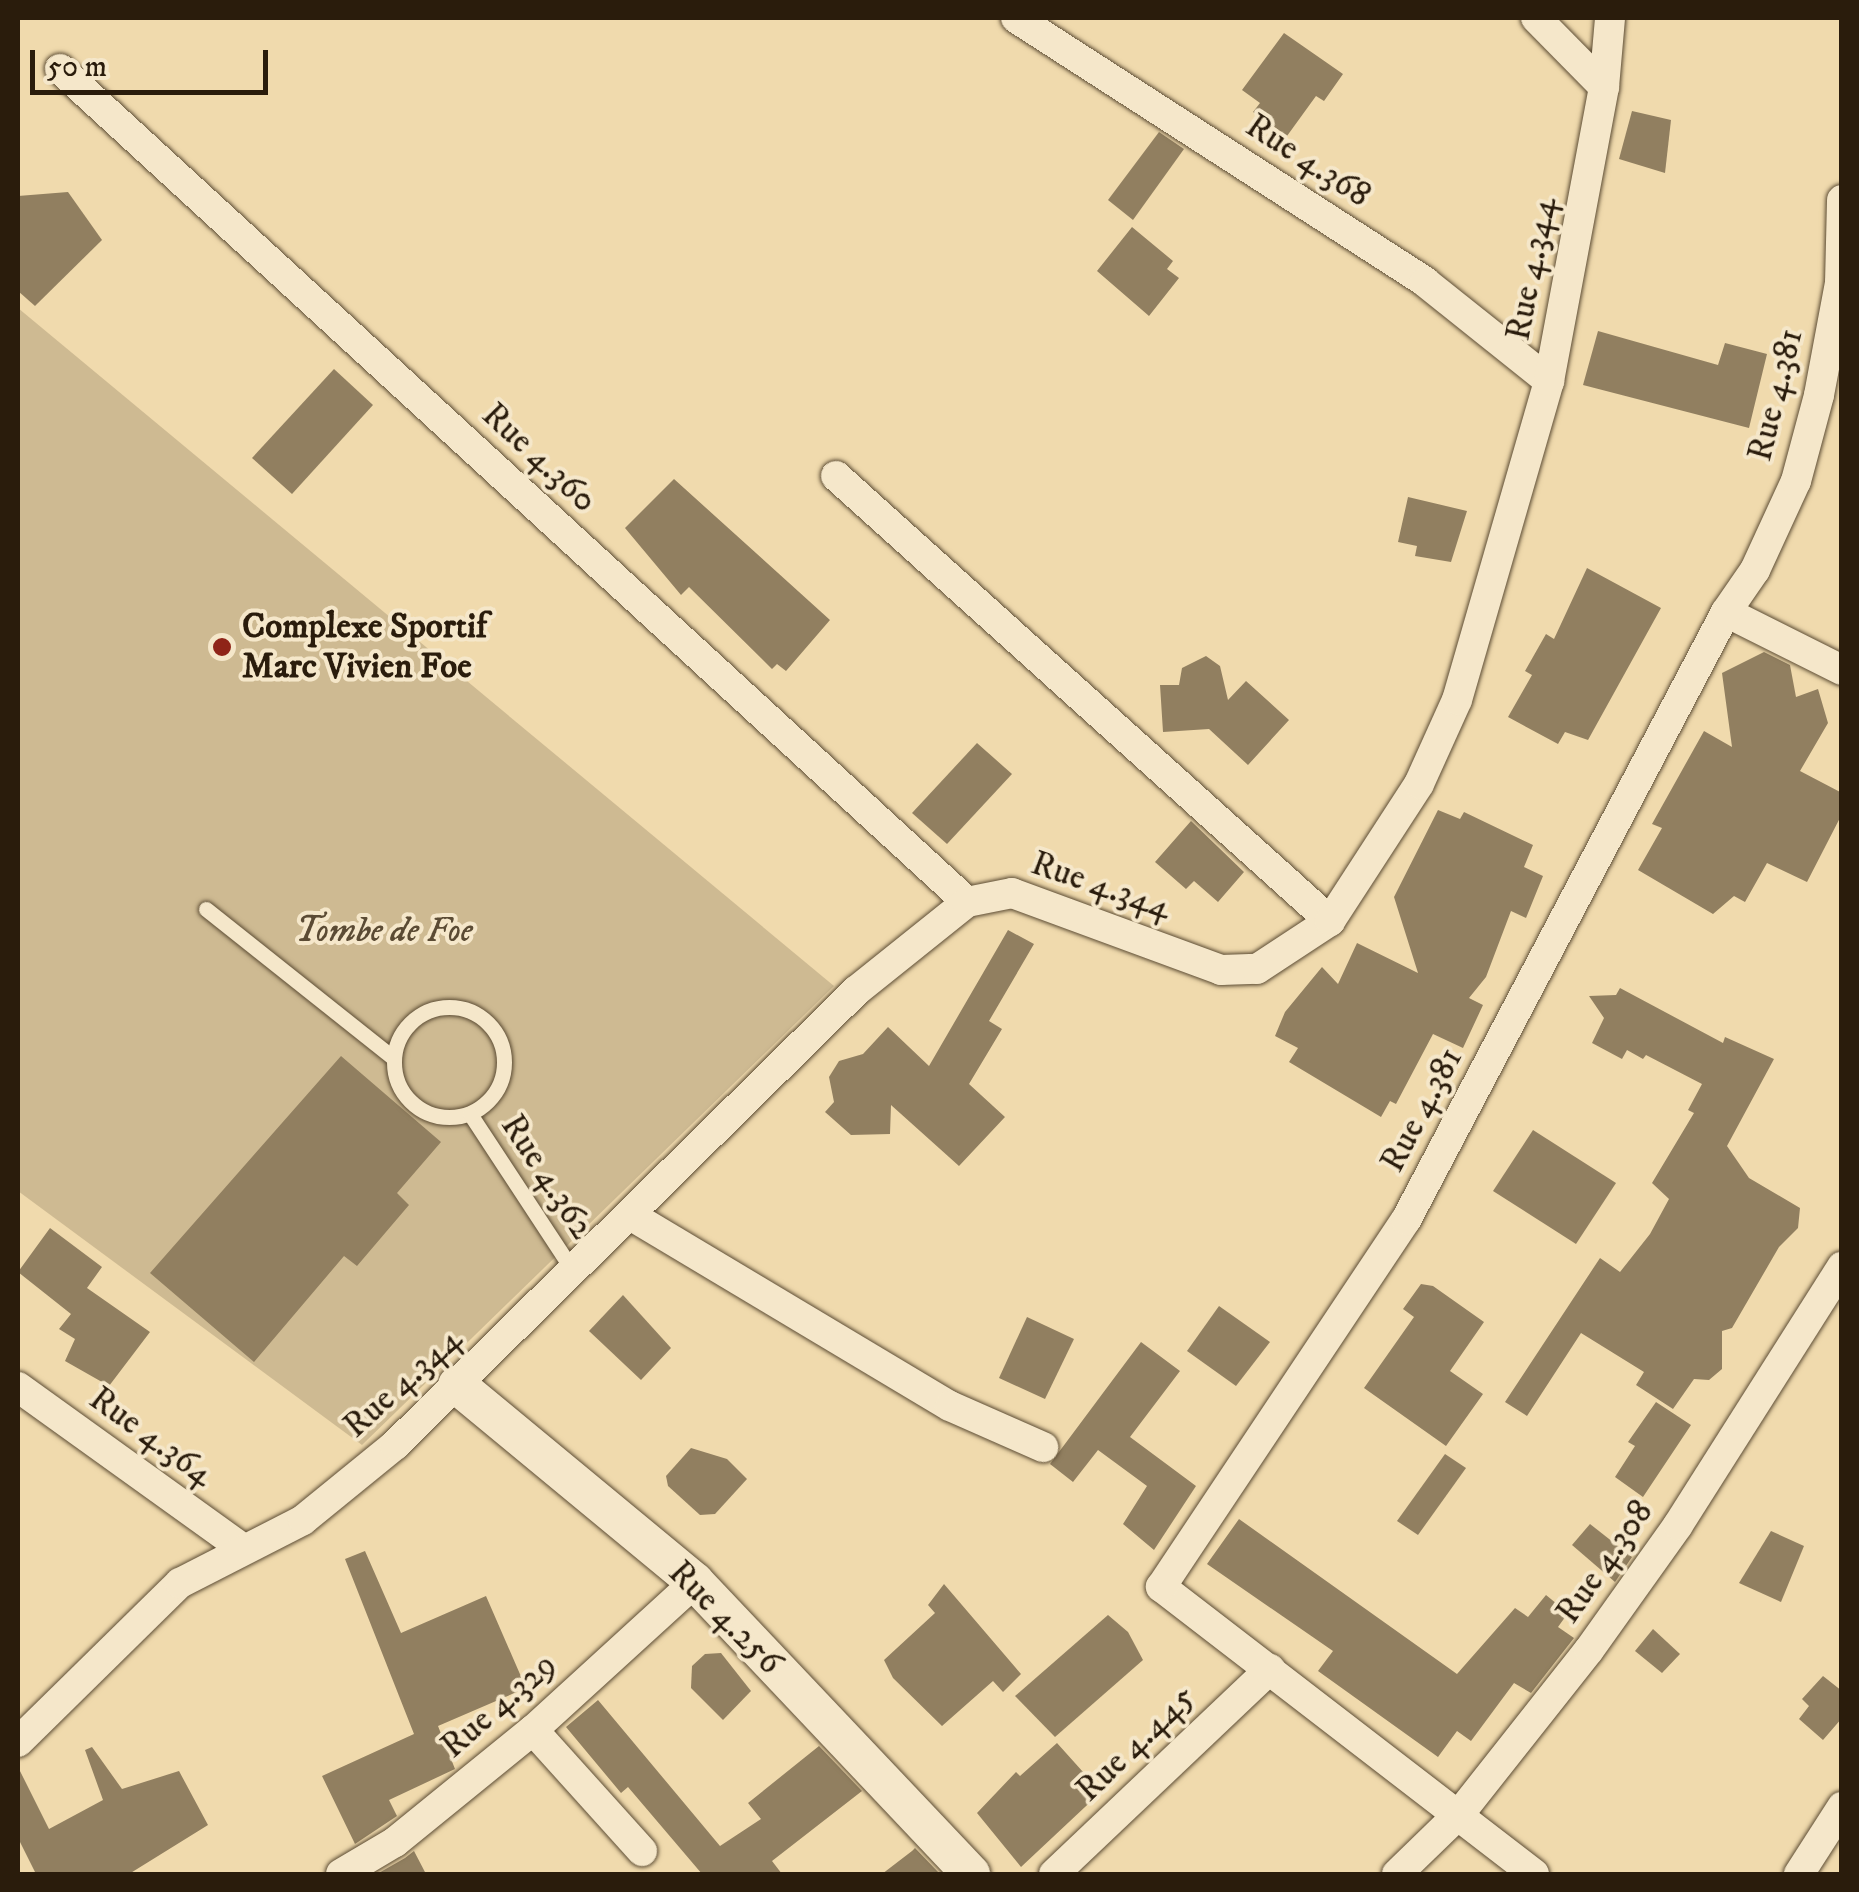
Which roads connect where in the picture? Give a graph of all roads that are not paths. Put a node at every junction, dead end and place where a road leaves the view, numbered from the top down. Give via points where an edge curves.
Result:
1 (1016, 18) edge
2 (1536, 18) edge
3 (1610, 18) edge
4 (60, 68) dead end
5 (1604, 87) junction
6 (1842, 200) edge
7 (1549, 381) junction
8 (836, 476) dead end
9 (1726, 612) junction
10 (1842, 670) edge
11 (967, 902) junction
12 (206, 909) dead end
13 (1330, 920) junction
14 (393, 1058) junction
15 (470, 1114) junction
16 (632, 1216) junction
17 (1842, 1267) edge
18 (575, 1274) junction
19 (458, 1385) junction
20 (18, 1387) edge
21 (1043, 1447) dead end
22 (242, 1548) junction
23 (695, 1582) junction
24 (1270, 1669) junction
25 (533, 1730) junction
26 (18, 1742) edge
27 (1842, 1807) edge
28 (1461, 1812) junction
29 (642, 1851) dead end
30 (341, 1874) edge
31 (971, 1874) edge
32 (1054, 1874) edge
33 (1397, 1874) edge
34 (1534, 1874) edge
35 (1799, 1874) edge

1 - 7 street, Rue 4.368 via 1425,282
2 - 5 street
3 - 5 street, Rue 4.344
4 - 11 street, Rue 4.360
5 - 7 street, Rue 4.344
6 - 9 street, Rue 4.381 via 1840,282 1796,481 1755,570
7 - 13 street, Rue 4.344 via 1457,700 1420,784
8 - 13 street
9 - 10 street
9 - 24 street, Rue 4.381 via 1406,1220 1161,1587
11 - 13 street, Rue 4.344 via 1012,893 1221,970 1257,969
11 - 16 street, Rue 4.344 via 856,990
12 - 14 lane
14 - 15 lane via 411,1103 439,1116
14 - 15 lane via 403,1031 427,1011 458,1008 486,1022 504,1064 494,1094
15 - 18 lane, Rue 4.362
16 - 18 street, Rue 4.344
16 - 21 street via 950,1406
17 - 28 street, Rue 4.308 via 1678,1525
18 - 19 street, Rue 4.344
19 - 22 street, Rue 4.344 via 302,1520
19 - 23 street, Rue 4.256
20 - 22 street, Rue 4.364
22 - 26 street, Rue 4.344 via 180,1583
23 - 25 street, Rue 4.329
23 - 31 street, Rue 4.256
24 - 28 street, Rue 4.381
24 - 32 street, Rue 4.445
25 - 29 street
25 - 30 street, Rue 4.329 via 395,1842
27 - 35 street
28 - 33 street, Rue 4.308
28 - 34 street, Rue 4.381

